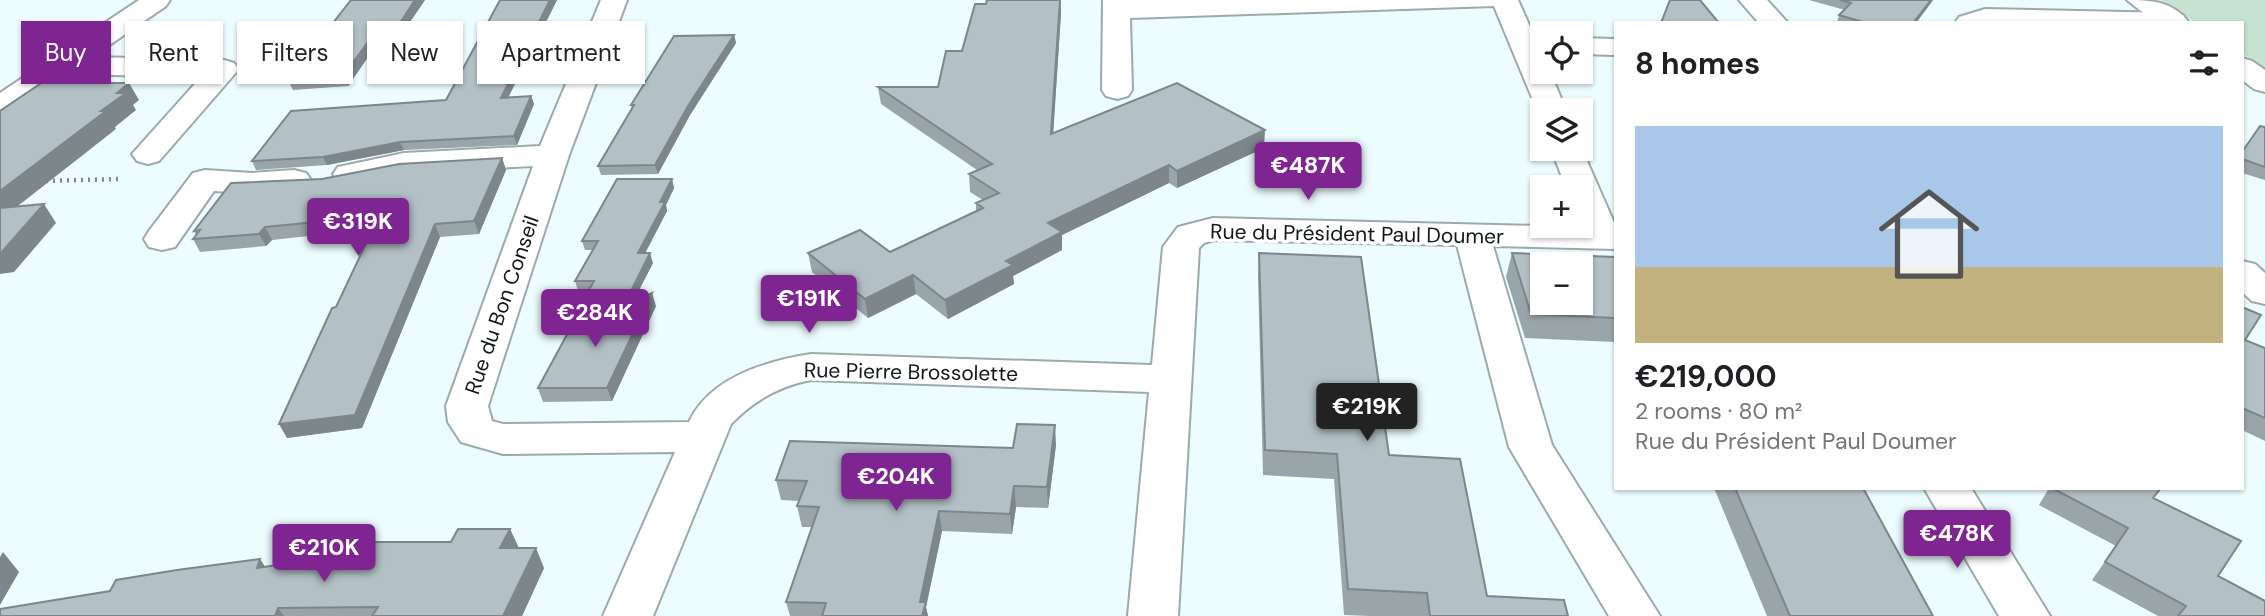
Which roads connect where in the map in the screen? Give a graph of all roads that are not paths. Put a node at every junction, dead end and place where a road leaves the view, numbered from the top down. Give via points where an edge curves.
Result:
1 (158, 0) edge
2 (614, 0) edge
3 (1486, 0) edge
4 (1505, 0) edge
5 (1752, 0) edge
6 (2140, 0) edge
7 (1116, 5) edge
8 (1772, 21) edge
9 (1974, 21) edge
10 (2142, 21) edge
11 (2172, 21) edge
12 (111, 31) edge
13 (1530, 40) edge
14 (1593, 46) edge
15 (1614, 47) edge
16 (111, 66) edge
17 (2244, 69) edge
18 (2265, 83) edge
19 (33, 84) edge
20 (1117, 90) dead end
21 (0, 107) edge
22 (148, 154) dead end
23 (553, 155) junction
24 (1573, 161) edge
25 (1472, 234) junction
26 (1609, 238) edge
27 (162, 239) dead end
28 (2244, 274) edge
29 (2265, 293) edge
30 (1172, 379) junction
31 (705, 437) junction
32 (1948, 490) edge
33 (628, 616) edge
34 (1153, 616) edge
35 (1635, 616) edge
36 (2025, 616) edge

1 - 12 street
2 - 23 street, Rue du Bon Conseil
3 - 7 street
4 - 13 street
5 - 8 street
6 - 11 street
7 - 20 street
9 - 10 street via 1985,16
14 - 15 street
16 - 22 street via 224,69
17 - 18 street
19 - 21 street
23 - 27 street via 404,163 327,178 252,183 205,180
23 - 31 street, Rue du Bon Conseil via 467,406 467,421 486,437 503,439
24 - 26 street
25 - 26 street, Rue du Président Paul Doumer
25 - 30 street, Rue du Président Paul Doumer via 1213,229 1191,234 1181,247
25 - 35 street via 1531,447
28 - 29 street
30 - 31 street, Rue Pierre Brossolette via 811,367 746,388 712,418
30 - 34 street, Rue du Président Paul Doumer
31 - 33 street, Rue Pierre Brossolette
32 - 36 street

